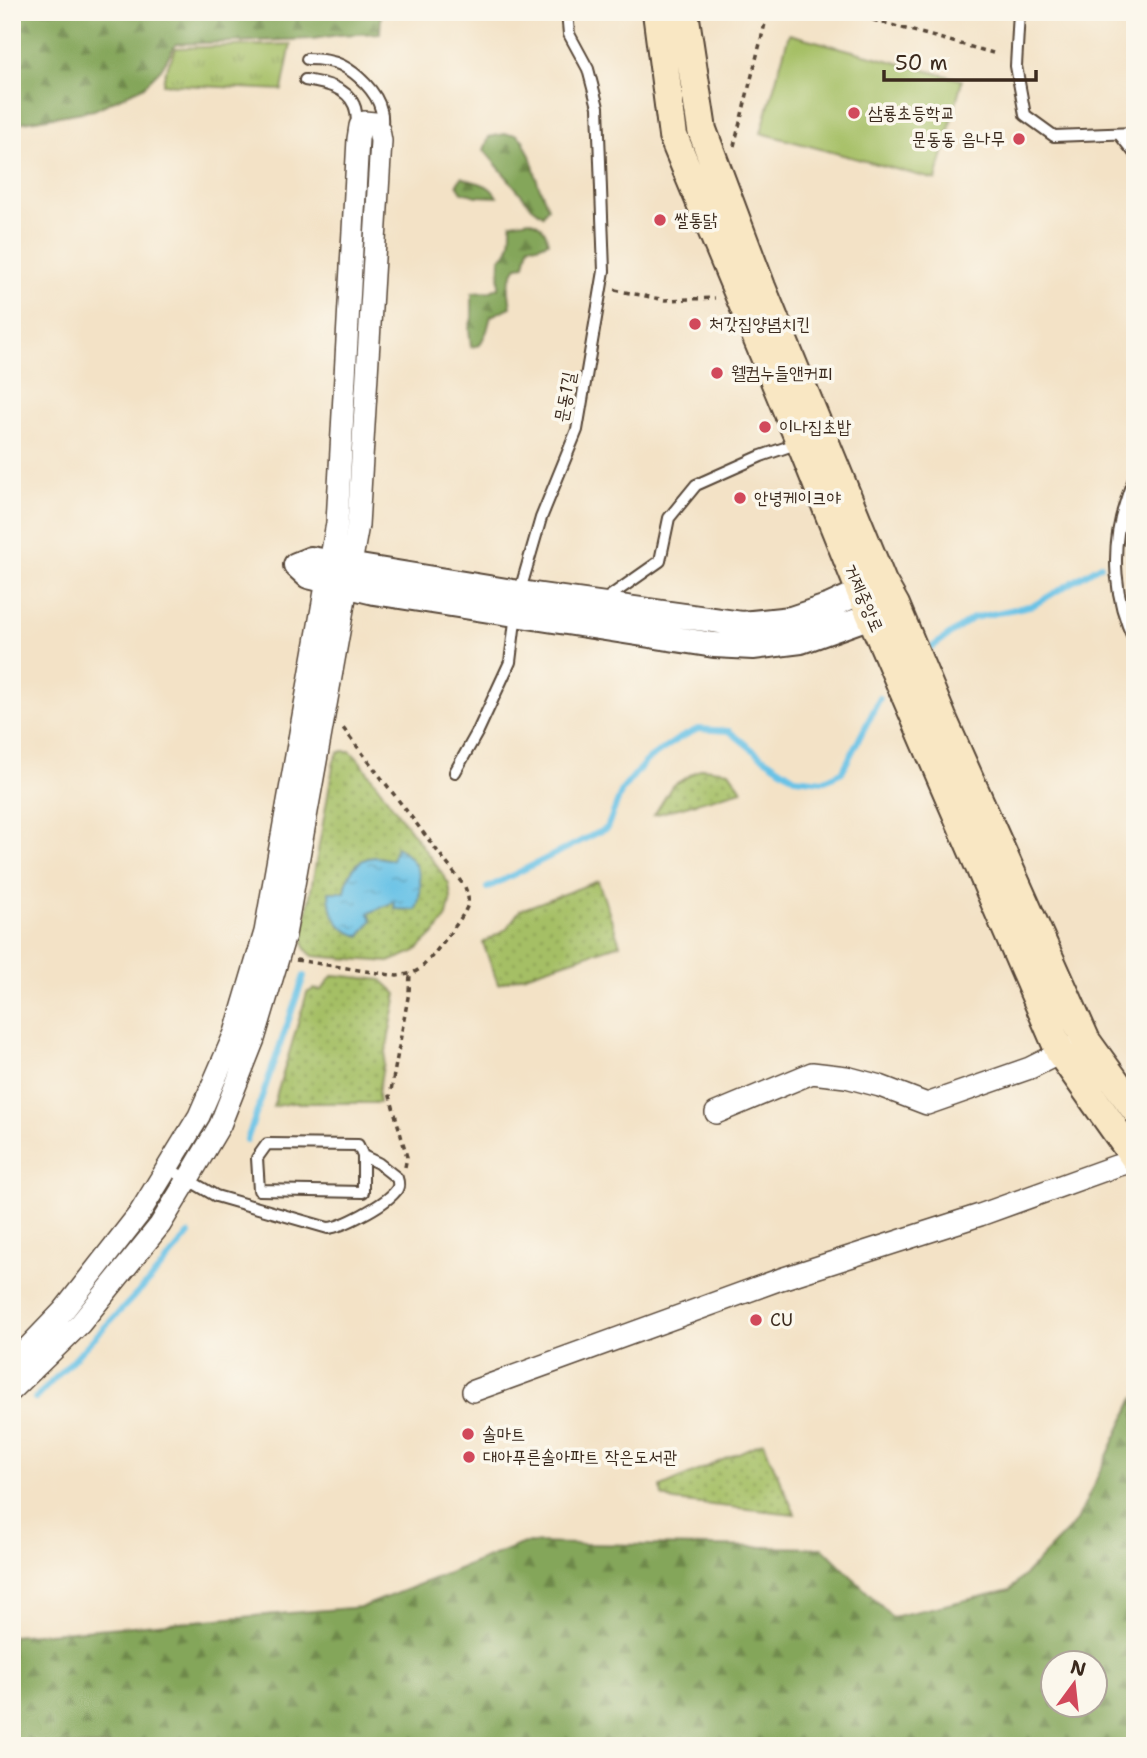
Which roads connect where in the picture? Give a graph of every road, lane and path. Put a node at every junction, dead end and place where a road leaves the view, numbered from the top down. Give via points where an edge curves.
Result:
1 (567, 12) edge
2 (657, 12) edge
3 (684, 12) edge
4 (768, 12) edge
5 (844, 12) edge
6 (1019, 12) edge
7 (993, 53) dead end
8 (307, 59) dead end
9 (304, 80) dead end
10 (1135, 133) edge
11 (1119, 134) junction
12 (359, 139) junction
13 (382, 141) junction
14 (1135, 153) edge
15 (731, 155) dead end
16 (601, 287) junction
17 (717, 298) dead end
18 (801, 443) junction
19 (1135, 478) edge
20 (833, 523) junction
21 (339, 573) junction
22 (877, 599) junction
23 (517, 604) junction
24 (598, 604) junction
25 (832, 617) junction
26 (1135, 642) edge
27 (889, 658) junction
28 (337, 720) dead end
29 (455, 772) dead end
30 (291, 959) dead end
31 (410, 974) junction
32 (1086, 1041) junction
33 (1060, 1052) junction
34 (1135, 1109) edge
35 (716, 1113) dead end
36 (363, 1156) junction
37 (1135, 1159) edge
38 (168, 1168) junction
39 (397, 1178) junction
40 (188, 1179) junction
41 (12, 1364) edge
42 (12, 1390) edge
43 (473, 1391) dead end

1 - 16 lane, 문동1길 via 569,34 588,69 598,107
2 - 18 main road, 거제중앙로 via 673,136
3 - 22 main road, 거제중앙로 via 702,131
4 - 15 path
5 - 7 path
6 - 11 lane via 1016,66 1025,115 1054,136
8 - 13 lane via 342,66 367,86 382,111
9 - 12 lane via 326,83 349,97 355,105
10 - 11 lane
11 - 14 lane
12 - 13 street via 360,126 369,121 377,125
12 - 21 street
13 - 21 street via 358,525
16 - 17 path via 664,300
16 - 23 lane, 문동1길 via 577,430 541,518
18 - 20 main road, 거제중앙로
18 - 24 lane via 696,485 670,518 660,561
19 - 26 lane via 1121,516 1116,572 1121,605
20 - 22 main road, 거제중앙로
20 - 25 street via 845,569
21 - 23 street
21 - 38 street via 265,932 235,1033 200,1116
21 - 40 street via 285,935 254,1038 220,1125
22 - 25 street
22 - 27 main road, 거제중앙로
22 - 32 main road, 거제중앙로 via 942,718
23 - 24 street
23 - 25 street via 727,646 801,641
23 - 29 lane, 문동1길 via 510,662
24 - 25 street via 742,624
25 - 27 street via 869,634
27 - 33 main road, 거제중앙로
28 - 31 path via 469,897 459,921 421,969
30 - 31 path via 397,976
31 - 39 path via 390,1096 407,1157
32 - 33 street
32 - 34 main road, 거제중앙로
33 - 35 street via 1030,1068 927,1104 880,1086 811,1073
33 - 37 main road, 거제중앙로
36 - 36 lane via 358,1145 267,1144 257,1158 259,1190 363,1192
36 - 39 lane
37 - 43 street via 781,1279
38 - 40 lane
38 - 41 street via 139,1214 64,1310
39 - 40 lane via 395,1193 382,1203 328,1228 216,1196
40 - 42 street via 160,1224 80,1324

